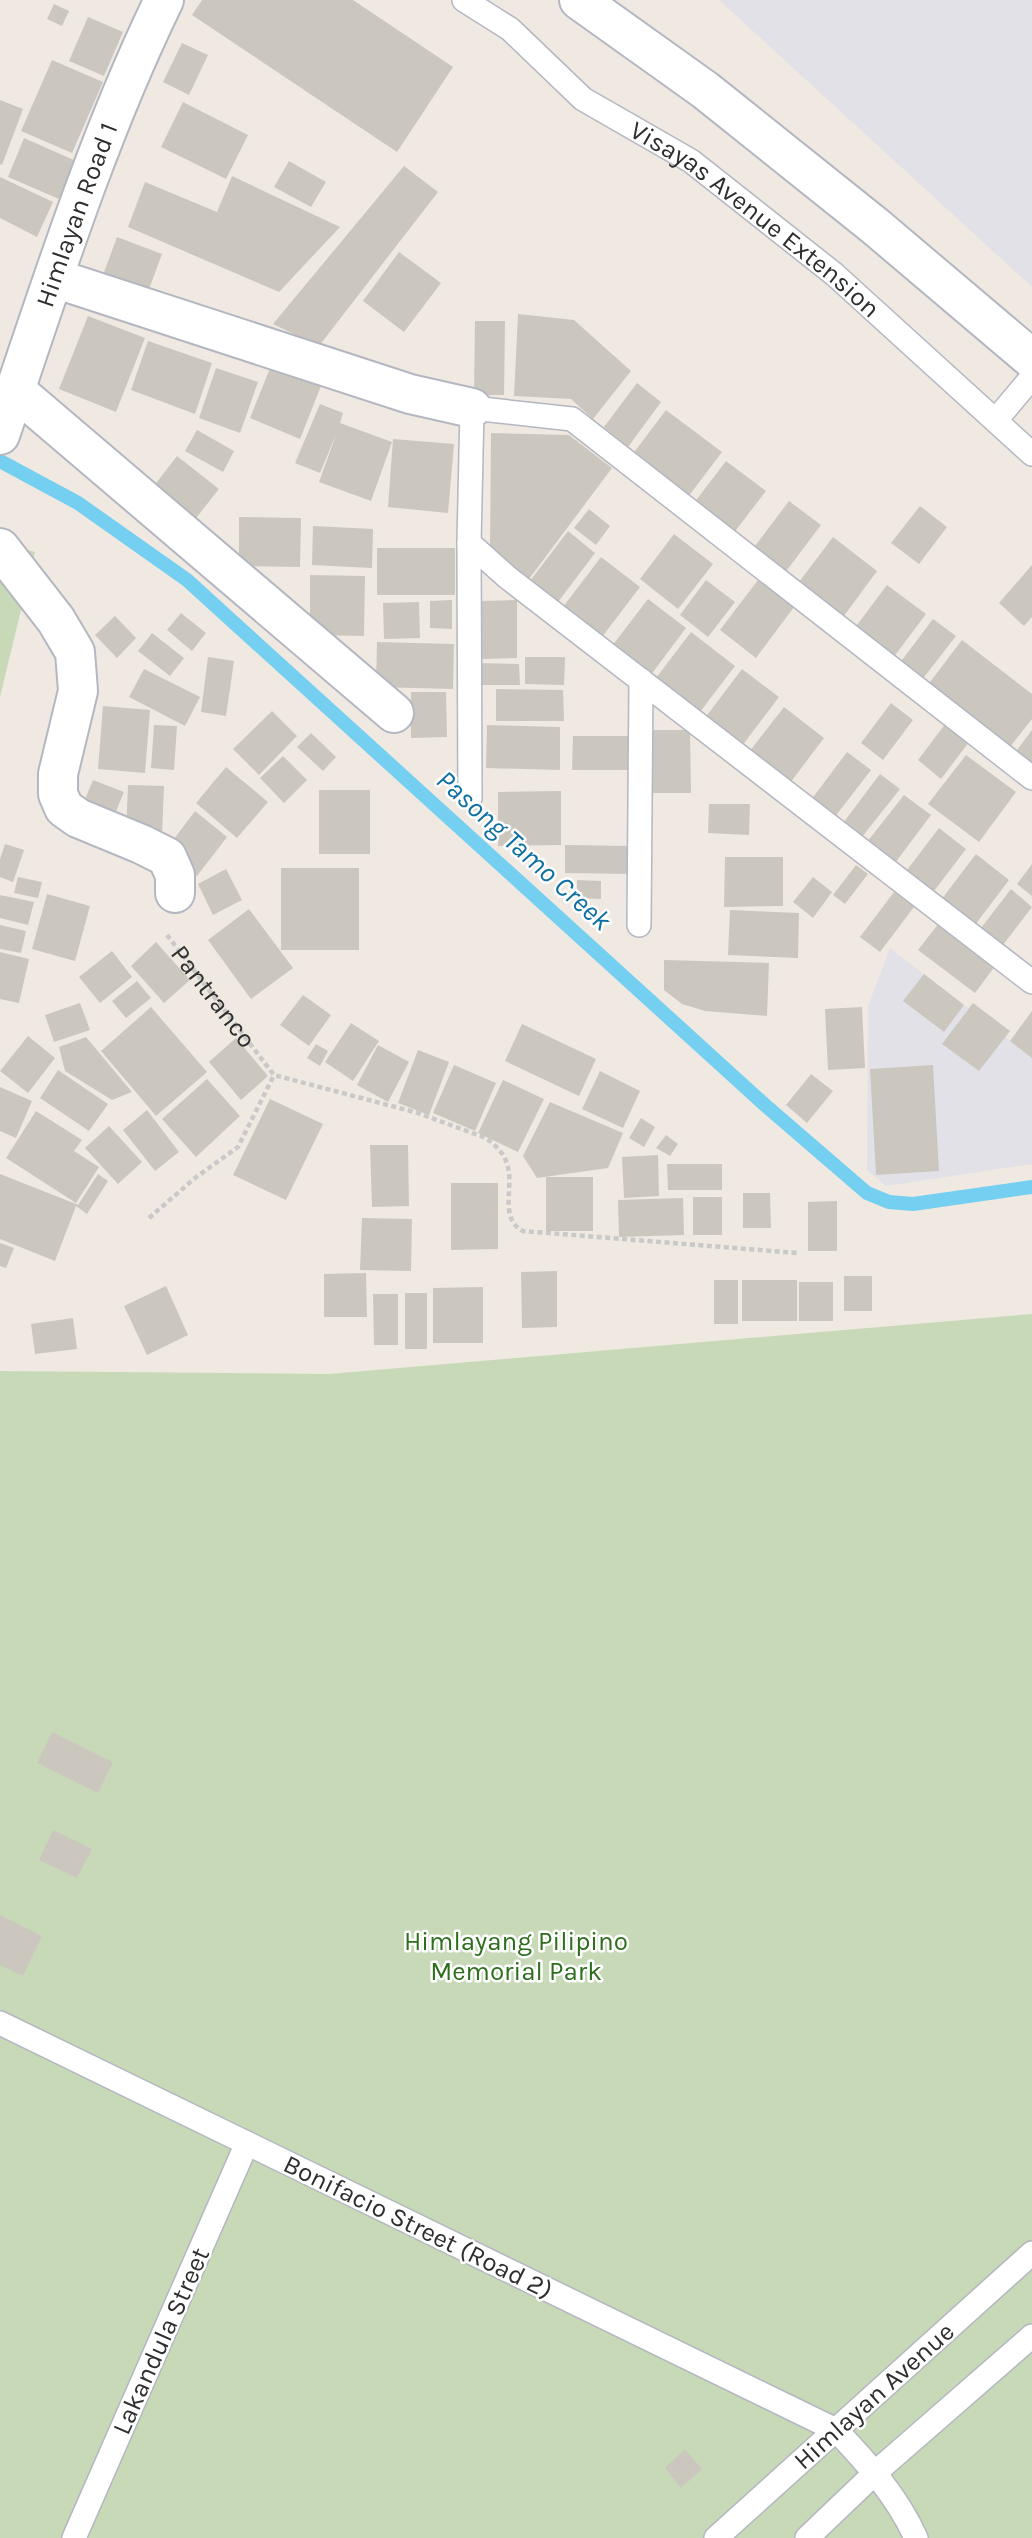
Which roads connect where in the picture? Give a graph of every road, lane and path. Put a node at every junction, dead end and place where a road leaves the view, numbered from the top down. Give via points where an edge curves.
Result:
1 (164, 0) edge
2 (464, 0) edge
3 (579, 0) edge
4 (54, 278) junction
5 (1032, 359) edge
6 (1032, 377) edge
7 (15, 390) junction
8 (472, 408) junction
9 (996, 420) junction
10 (0, 434) edge
11 (1032, 454) edge
12 (469, 543) junction
13 (0, 548) edge
14 (641, 680) junction
15 (394, 713) dead end
16 (1032, 778) edge
17 (470, 798) dead end
18 (175, 893) joint
19 (639, 925) dead end
20 (1032, 982) edge
21 (274, 1075) junction
22 (149, 1217) dead end
23 (797, 1253) dead end
24 (0, 2023) edge
25 (247, 2143) junction
26 (1032, 2253) edge
27 (1032, 2336) edge
28 (836, 2430) junction
29 (876, 2472) junction
30 (74, 2538) edge
31 (716, 2538) edge
32 (807, 2538) edge
33 (916, 2538) edge

1 - 4 street, Himlayan Road 1 via 91,170
2 - 9 lane, Visayas Avenue Extension via 510,29 583,99 691,161 834,274
3 - 5 street via 705,90
4 - 7 street, Himlayan Road 1
4 - 8 street via 410,394
6 - 9 lane
7 - 10 street, Himlayan Road 1
7 - 15 street
8 - 12 lane
8 - 16 lane via 572,419
9 - 11 lane, Visayas Avenue Extension
12 - 14 lane
12 - 17 lane
13 - 18 street via 75,652 78,691 58,774 64,808 167,857 175,875
14 - 19 lane
14 - 20 lane
18 - 21 path, Pantranco via 162,928
21 - 22 path, Pantranco via 238,1147
21 - 23 path, Pantranco via 418,1113 486,1138 508,1166 510,1217 523,1231
24 - 25 lane, Bonifacio Street (Road 2)
25 - 28 lane, Bonifacio Street (Road 2)
25 - 30 lane, Lakandula Street
26 - 28 lane, Himlayan Avenue
27 - 29 lane
28 - 29 lane
28 - 31 lane, Himlayan Avenue
29 - 32 lane
29 - 33 lane via 905,2513

